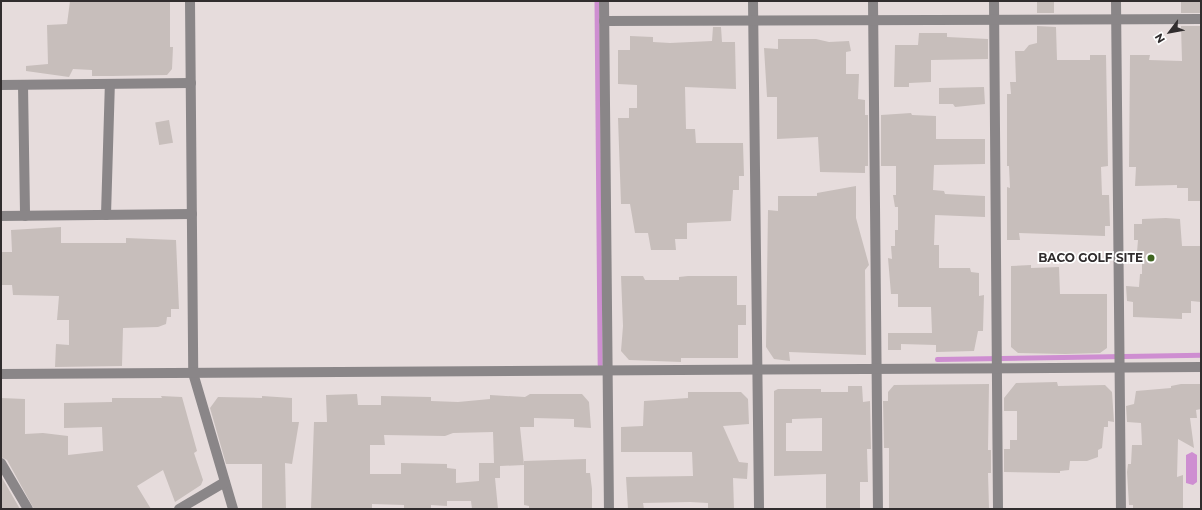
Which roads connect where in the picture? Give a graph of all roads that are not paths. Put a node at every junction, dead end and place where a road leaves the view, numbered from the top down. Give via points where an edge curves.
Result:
1 (190, 1) edge
2 (604, 1) edge
3 (753, 1) edge
4 (873, 1) edge
5 (994, 1) edge
6 (1116, 1) edge
7 (1116, 19) junction
8 (1201, 19) edge
9 (994, 20) junction
10 (754, 21) junction
11 (874, 21) junction
12 (604, 22) junction
13 (190, 83) junction
14 (110, 84) junction
15 (1, 85) edge
16 (23, 85) junction
17 (192, 214) junction
18 (106, 215) junction
19 (1, 216) edge
20 (25, 216) junction
21 (1201, 367) edge
22 (1120, 368) junction
23 (877, 369) junction
24 (997, 369) junction
25 (608, 370) junction
26 (757, 370) junction
27 (193, 373) junction
28 (1, 374) edge
29 (1, 463) edge
30 (225, 482) junction
31 (28, 509) edge
32 (179, 509) edge
33 (233, 509) edge
34 (609, 509) edge
35 (759, 509) edge
36 (878, 509) edge
37 (998, 509) edge
38 (1121, 509) edge

1 - 13 street
2 - 12 street
3 - 10 street
4 - 11 street
5 - 9 street
6 - 7 street
7 - 8 street
7 - 9 street
7 - 22 street
9 - 11 street
9 - 24 street
10 - 11 street
10 - 12 street
10 - 26 street
11 - 23 street
12 - 25 street
13 - 14 street
13 - 17 street
14 - 16 street
14 - 18 street
15 - 16 street
16 - 20 street
17 - 18 street
17 - 27 street
18 - 20 street
19 - 20 street
21 - 22 street
22 - 24 street
22 - 38 street
23 - 24 street
23 - 26 street
23 - 36 street
24 - 37 street
25 - 26 street
25 - 27 street
25 - 34 street
26 - 35 street
27 - 28 street
27 - 30 street
29 - 31 street
30 - 32 street
30 - 33 street

